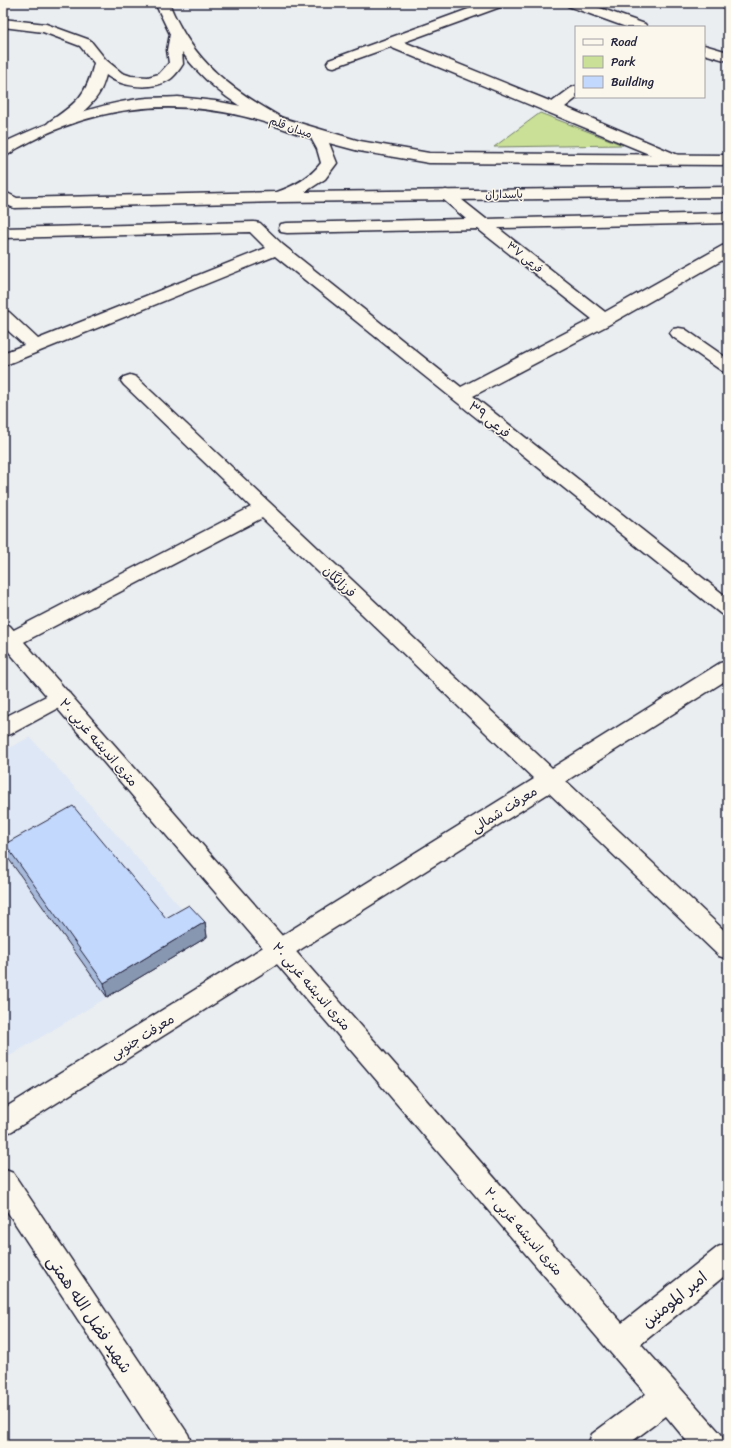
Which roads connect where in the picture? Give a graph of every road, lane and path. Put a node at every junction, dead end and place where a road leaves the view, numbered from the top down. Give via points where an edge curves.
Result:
1 (162, 3) edge
2 (498, 3) edge
3 (572, 3) edge
4 (3, 23) edge
5 (637, 26) edge
6 (177, 34) junction
7 (390, 42) junction
8 (705, 49) edge
9 (728, 57) edge
10 (102, 63) junction
11 (334, 63) dead end
12 (575, 93) edge
13 (554, 108) junction
14 (280, 123) junction
15 (54, 125) junction
16 (317, 135) junction
17 (6, 148) edge
18 (728, 160) edge
19 (678, 161) junction
20 (728, 192) edge
21 (446, 195) junction
22 (280, 196) junction
23 (7, 201) edge
24 (728, 218) edge
25 (482, 224) junction
26 (287, 228) dead end
27 (3, 233) edge
28 (277, 249) junction
29 (728, 250) edge
30 (3, 316) edge
31 (604, 320) junction
32 (679, 333) dead end
33 (36, 347) junction
34 (3, 360) edge
35 (728, 367) edge
36 (130, 381) dead end
37 (460, 395) junction
38 (264, 510) junction
39 (727, 607) edge
40 (7, 635) edge
41 (728, 669) edge
42 (60, 696) junction
43 (3, 728) edge
44 (550, 780) junction
45 (728, 949) edge
46 (280, 950) junction
47 (3, 1124) edge
48 (3, 1182) edge
49 (728, 1256) edge
50 (621, 1342) junction
51 (668, 1396) junction
52 (177, 1445) edge
53 (603, 1445) edge
54 (710, 1445) edge

1 - 6 main road
2 - 7 main road
3 - 5 main road
4 - 10 main road via 46,28 85,43
6 - 10 main road via 174,50 176,64 164,77 149,82 129,80 117,76
6 - 14 main road via 206,72 233,96
7 - 11 main road
7 - 13 main road
8 - 9 main road
10 - 15 main road via 98,84 83,105
12 - 13 main road
13 - 19 main road
14 - 15 main road, میدان قلم via 246,112 178,102 139,103
14 - 16 main road, میدان قلم
15 - 17 main road, میدان قلم
16 - 19 main road via 359,146 429,158
16 - 22 main road, میدان قلم via 329,163 321,175 301,189
18 - 19 main road
20 - 21 main road, پاسداران
21 - 22 main road, پاسداران
21 - 25 main road, فرعی ۳۷
22 - 23 main road, میدان قلم
24 - 25 main road
25 - 26 main road
25 - 31 main road, فرعی ۳۷
27 - 28 main road, فرعی ۳۹ via 254,227
28 - 33 main road
28 - 37 main road, فرعی ۳۹
29 - 31 main road
30 - 33 main road
31 - 37 main road
32 - 35 main road
33 - 34 main road
36 - 38 main road, فرزانگان
37 - 39 main road, فرعی ۳۹
38 - 40 main road
38 - 44 main road, فرزانگان
40 - 42 main road, ۲۰ متری اندیشه غربی
41 - 44 main road, معرفت شمالی
42 - 43 main road
42 - 46 main road, ۲۰ متری اندیشه غربی
44 - 45 main road, فرزانگان
44 - 46 main road, معرفت شمالی
46 - 47 main road, معرفت جنوبی
46 - 50 main road, ۲۰ متری اندیشه غربی
48 - 52 main road, شهید فضل الله همتی
49 - 50 main road, امیر المومنین
50 - 51 main road, ۲۰ متری اندیشه غربی
51 - 53 main road
51 - 54 main road, ۲۰ متری اندیشه غربی

